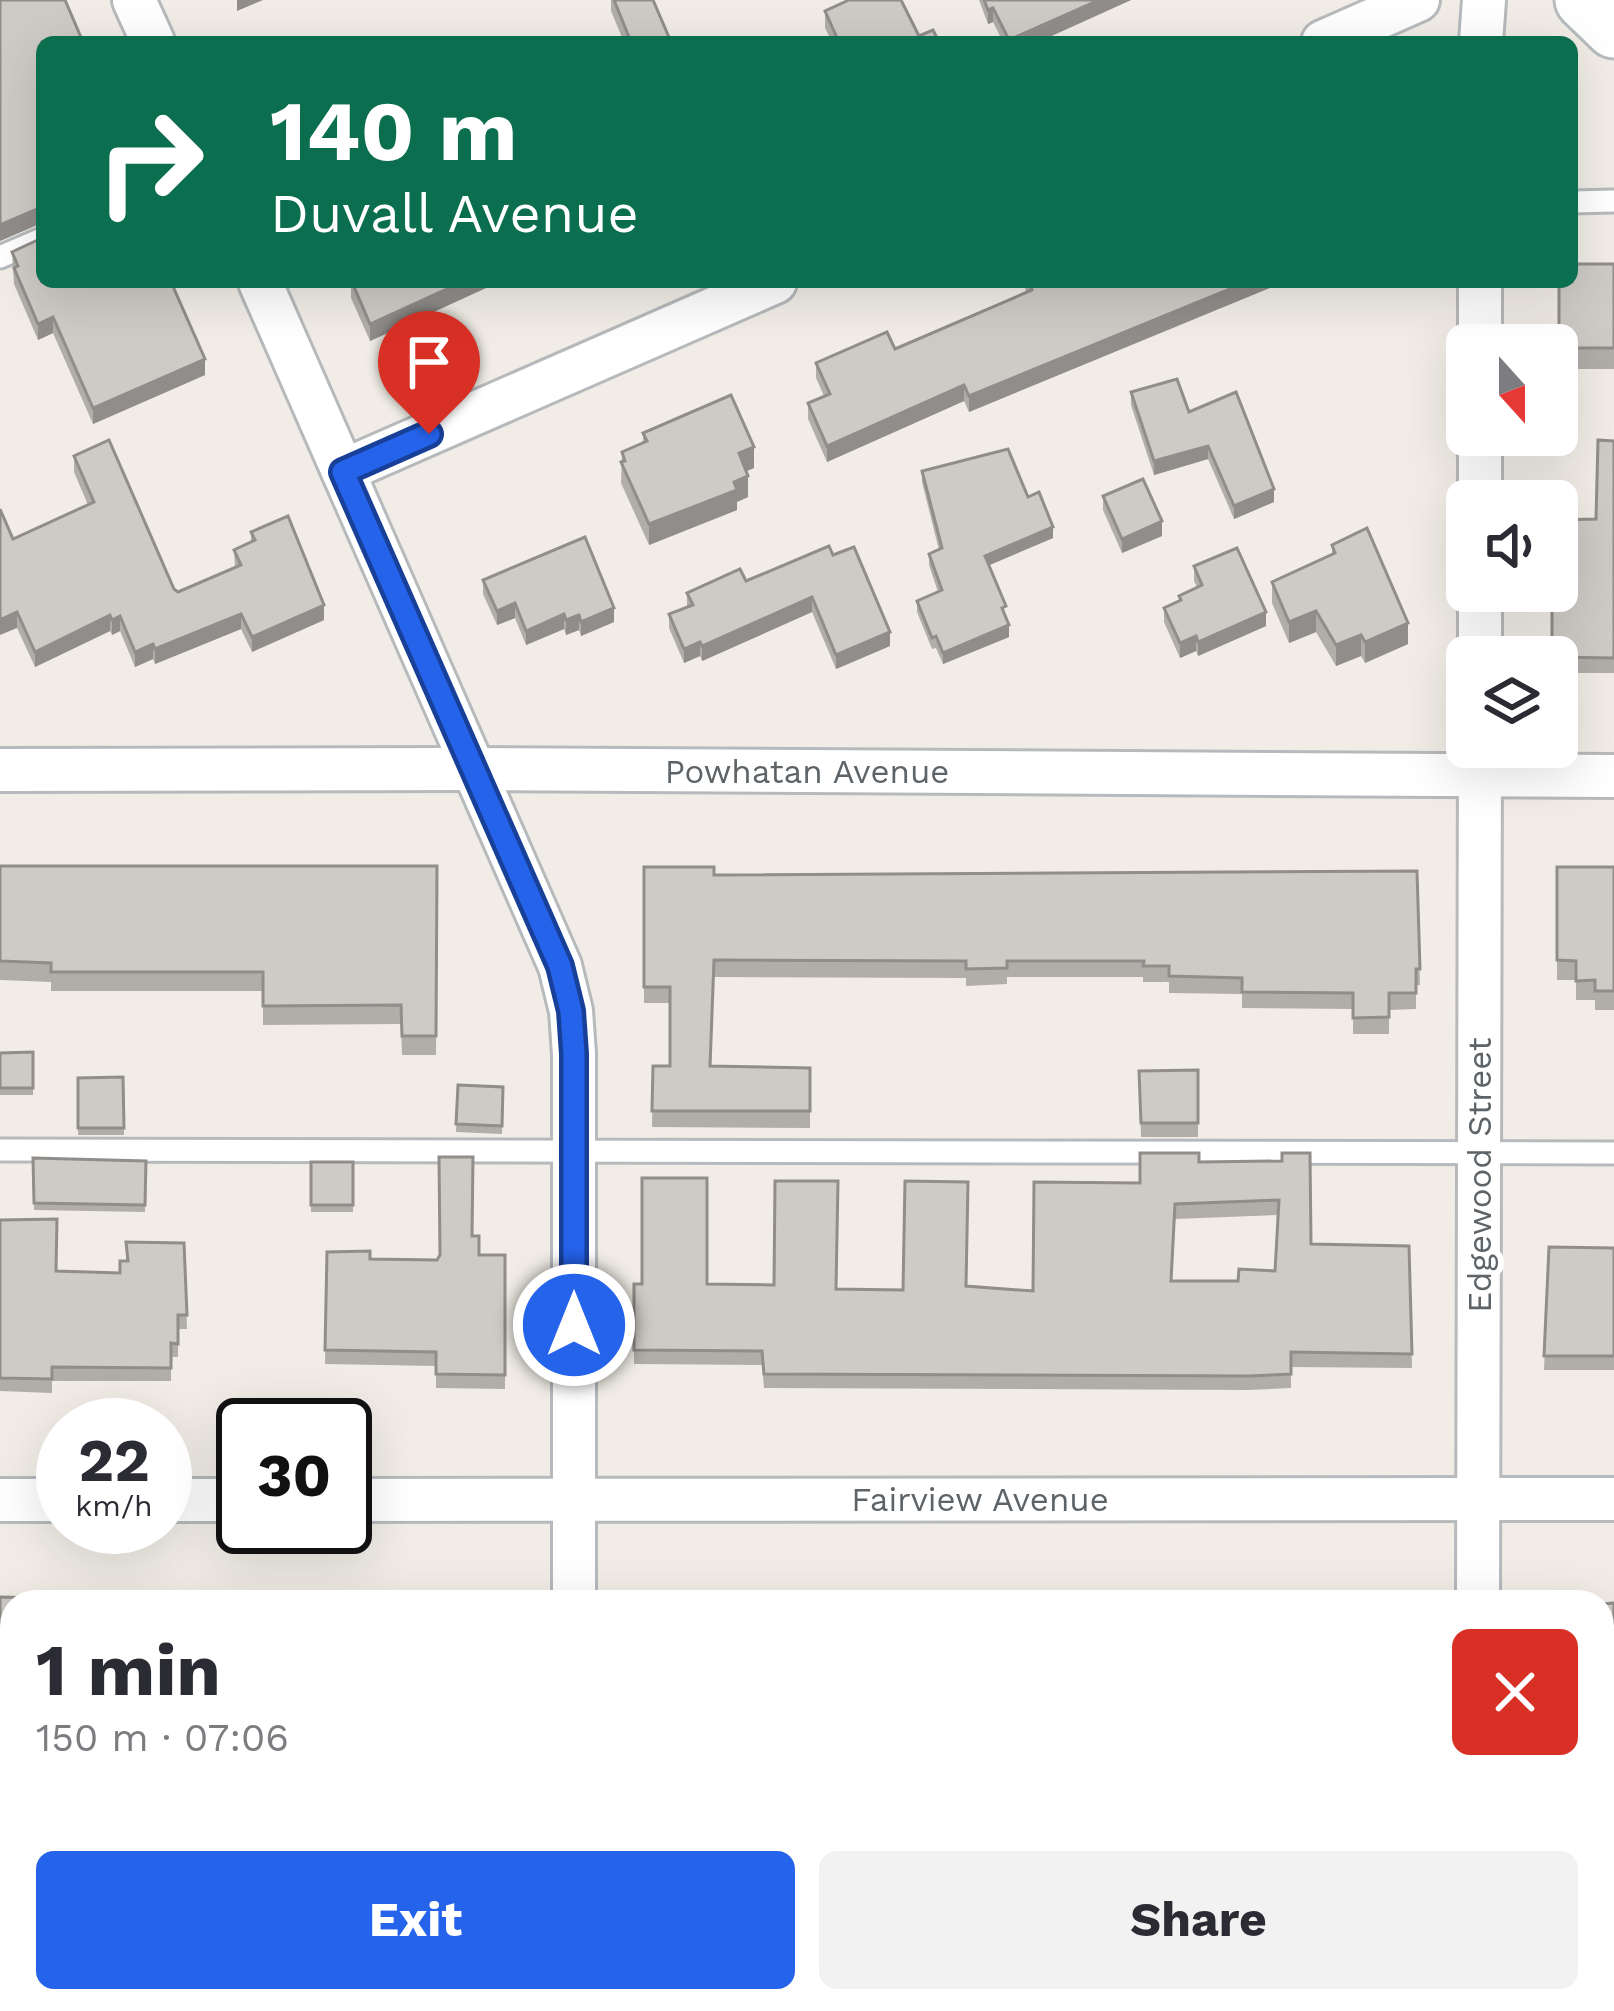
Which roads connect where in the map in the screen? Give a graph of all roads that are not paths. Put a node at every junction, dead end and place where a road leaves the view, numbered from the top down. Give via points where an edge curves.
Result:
1 (134, 0) edge
2 (1418, 0) edge
3 (1484, 0) edge
4 (1584, 0) edge
5 (1614, 29) edge
6 (150, 36) edge
7 (1336, 36) edge
8 (1481, 36) edge
9 (1614, 201) edge
10 (1578, 202) edge
11 (36, 242) edge
12 (0, 257) edge
13 (263, 288) edge
14 (761, 288) edge
15 (1480, 288) edge
16 (1480, 324) edge
17 (343, 472) junction
18 (1446, 762) edge
19 (1480, 768) edge
20 (1537, 768) edge
21 (474, 769) junction
22 (0, 770) edge
23 (1614, 776) edge
24 (0, 1150) edge
25 (574, 1151) junction
26 (1479, 1153) junction
27 (1614, 1153) edge
28 (1614, 1498) edge
29 (573, 1499) junction
30 (1478, 1499) junction
31 (36, 1500) edge
32 (372, 1500) edge
33 (0, 1501) edge
34 (574, 1590) edge
35 (1478, 1590) edge

1 - 6 street
2 - 7 street
3 - 8 street
4 - 5 main road
9 - 10 lane
11 - 12 lane
13 - 17 street
14 - 17 street
15 - 16 street
17 - 21 street
18 - 21 street, Powhatan Avenue
19 - 26 street, Edgewood Street
20 - 23 street, Powhatan Avenue
21 - 22 street, Powhatan Avenue
21 - 25 street via 560,966 571,1011
24 - 25 lane
25 - 26 lane
25 - 29 street
26 - 27 lane
26 - 30 street, Edgewood Street
28 - 30 street, Fairview Avenue
29 - 30 street, Fairview Avenue
29 - 32 street, Fairview Avenue
29 - 34 street
30 - 35 street, Edgewood Street
31 - 33 street

